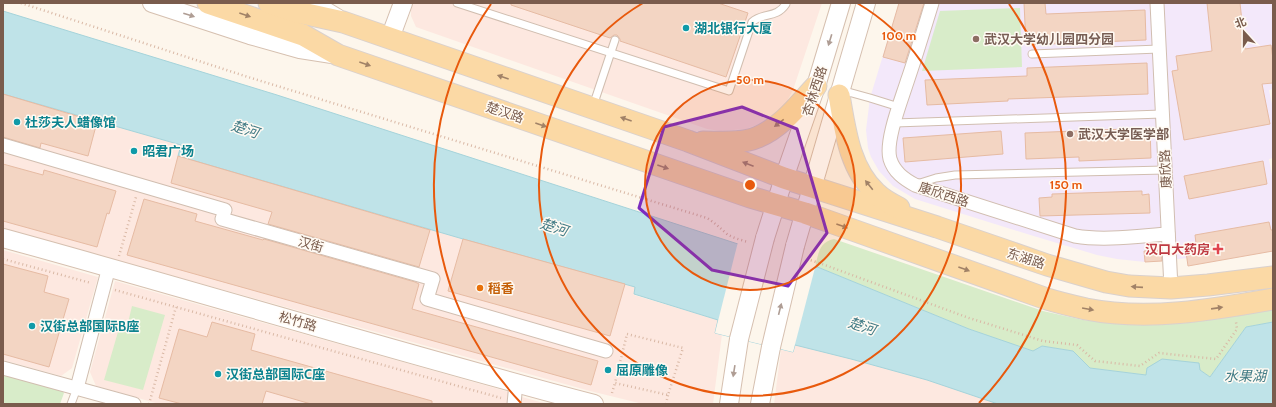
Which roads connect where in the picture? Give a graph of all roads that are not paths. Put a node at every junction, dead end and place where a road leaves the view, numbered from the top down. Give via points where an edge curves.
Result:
1 (152, 3) edge
2 (208, 3) edge
3 (269, 3) edge
4 (312, 3) edge
5 (403, 3) edge
6 (457, 3) edge
7 (786, 3) edge
8 (841, 3) edge
9 (866, 3) edge
10 (932, 3) edge
11 (1157, 3) edge
12 (343, 22) junction
13 (390, 38) junction
14 (615, 40) dead end
15 (1159, 49) junction
16 (611, 53) junction
17 (1032, 54) dead end
18 (338, 55) junction
19 (816, 86) junction
20 (840, 92) junction
21 (900, 107) junction
22 (593, 108) junction
23 (1162, 114) junction
24 (895, 123) junction
25 (688, 141) junction
26 (3, 145) edge
27 (1165, 170) junction
28 (784, 178) junction
29 (915, 185) junction
30 (812, 188) junction
31 (776, 204) junction
32 (805, 213) junction
33 (937, 228) junction
34 (1168, 234) junction
35 (3, 238) edge
36 (108, 267) junction
37 (1273, 277) edge
38 (1171, 288) junction
39 (1273, 299) edge
40 (606, 351) dead end
41 (3, 368) edge
42 (516, 383) junction
43 (77, 388) junction
44 (514, 403) edge
45 (70, 404) edge
46 (134, 404) edge
47 (594, 404) edge
48 (729, 404) edge
49 (760, 404) edge

1 -> 18 main road via 300,49
2 -> 18 main road, 楚汉路 via 303,35
3 - 12 main road
4 - 12 main road
5 - 13 main road
6 - 16 lane
7 - 16 lane via 778,13 752,22 728,92
8 -> 19 main road, 杏林西路
9 - 20 main road, 杏林西路
10 - 21 street, 康欣西路
11 - 15 street, 康欣路
12 - 13 main road
22 -> 13 main road
14 - 16 lane
15 - 17 lane
15 - 23 street, 康欣路
16 - 22 lane
18 -> 31 main road, 楚汉路
19 -> 25 main road via 782,121 758,137 728,143
19 - 28 main road, 杏林西路
20 - 21 lane
20 - 30 main road, 杏林西路
33 -> 20 main road via 898,208 868,186 852,155
21 - 24 street, 康欣西路
25 -> 22 main road
23 - 24 lane
23 - 27 street, 康欣路
24 - 29 street, 康欣西路 via 890,159 899,175
28 -> 25 main road
26 - 40 street, 汉街 via 138,191 225,210 222,219 433,279 427,299
27 - 29 lane via 955,175
27 - 34 street, 康欣路
28 - 30 main road
28 - 31 main road
29 - 34 street, 康欣西路 via 1075,236 1098,238
30 - 32 main road
30 - 33 main road, 东湖路
31 - 32 main road, 楚汉路
31 -> 48 main road, bridge via 757,240
32 -> 39 main road via 1047,299 1086,309 1148,314 1186,312
49 -> 32 main road, bridge via 771,347 798,251
38 -> 33 main road, 东湖路 via 1106,282
34 - 38 street, 康欣路
35 - 36 main road, 松竹路
36 - 42 main road, 松竹路
36 - 43 street
37 - 38 main road, 东湖路
41 - 43 street
42 - 44 street
42 - 47 main road, 松竹路
43 - 45 lane
43 - 46 street

